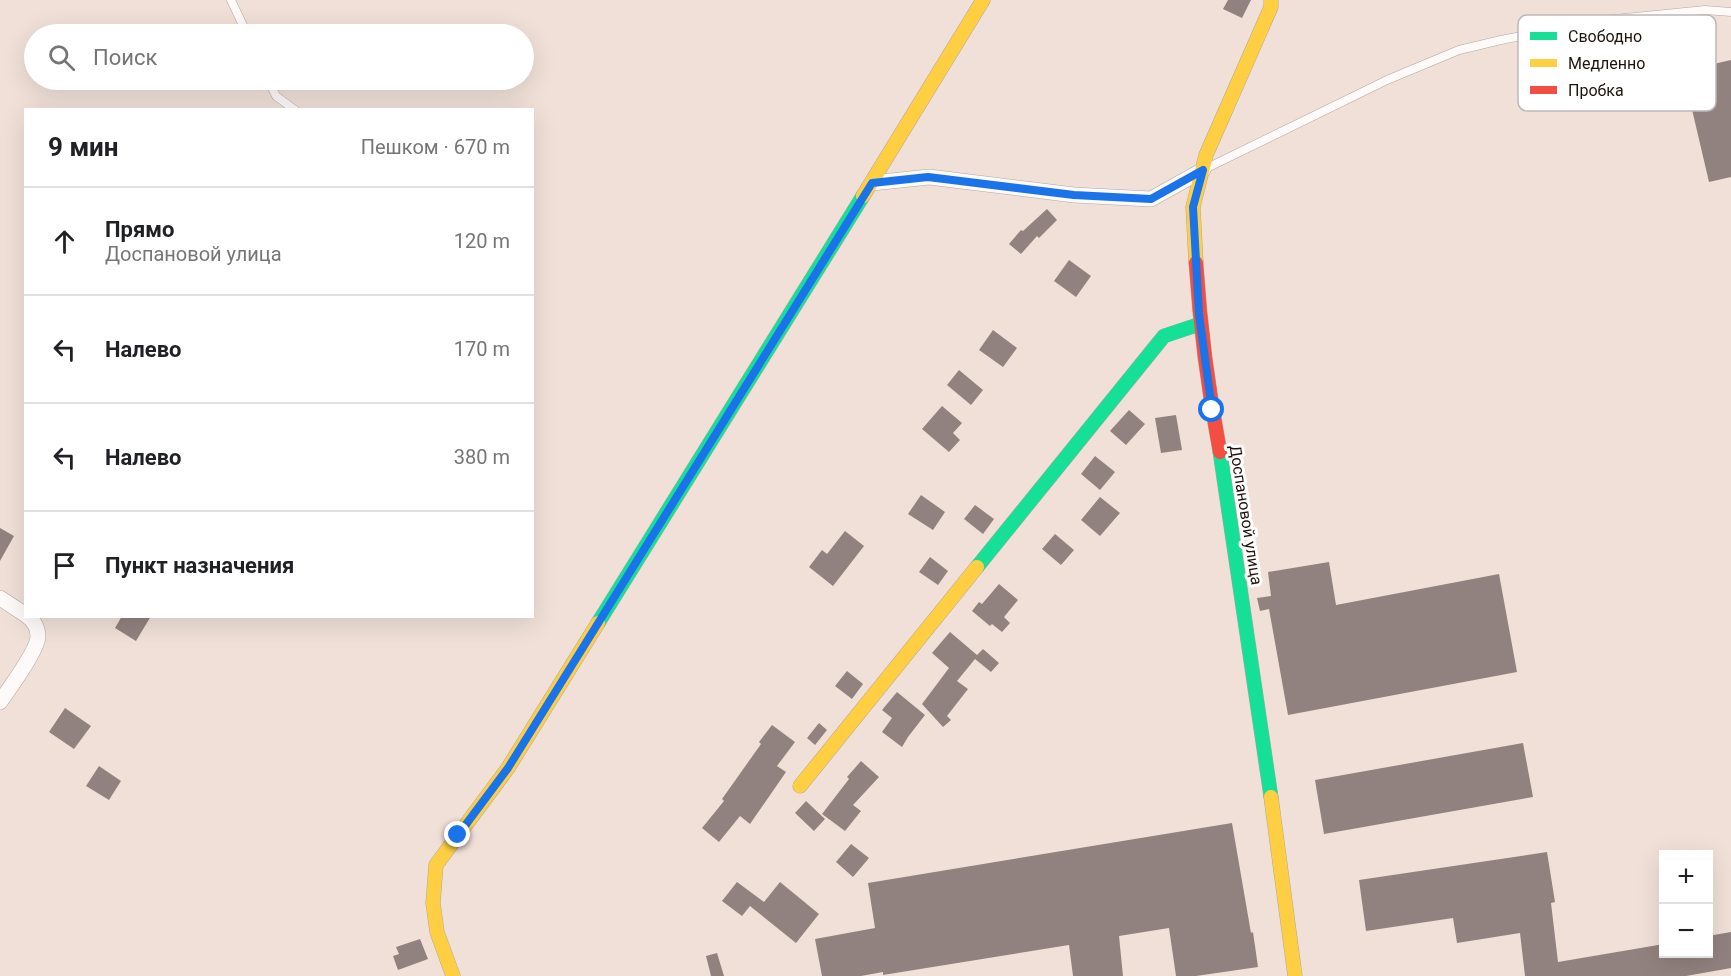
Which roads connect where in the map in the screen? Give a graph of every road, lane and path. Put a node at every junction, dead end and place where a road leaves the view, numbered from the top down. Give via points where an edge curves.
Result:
1 (231, 0) edge
2 (983, 0) edge
3 (1271, 0) edge
4 (1731, 12) edge
5 (1655, 15) edge
6 (242, 24) edge
7 (1518, 37) edge
8 (273, 90) edge
9 (293, 108) edge
10 (1203, 170) junction
11 (872, 183) junction
12 (1200, 324) junction
13 (0, 598) edge
14 (24, 615) edge
15 (28, 618) edge
16 (0, 702) edge
17 (800, 786) dead end
18 (453, 976) edge
19 (1295, 976) edge

1 - 6 lane
2 - 11 street
3 - 10 street, Доспановой улица
4 - 5 lane via 1705,10
7 - 10 lane via 1459,50 1387,80
8 - 9 lane
10 - 11 street via 1151,199 1074,195 928,177
10 - 12 street, Доспановой улица via 1193,207
11 - 18 street via 508,768 436,865 435,922
12 - 17 street via 1164,336
12 - 19 street, Доспановой улица via 1260,708
13 - 14 street
15 - 16 street via 37,628 38,639

